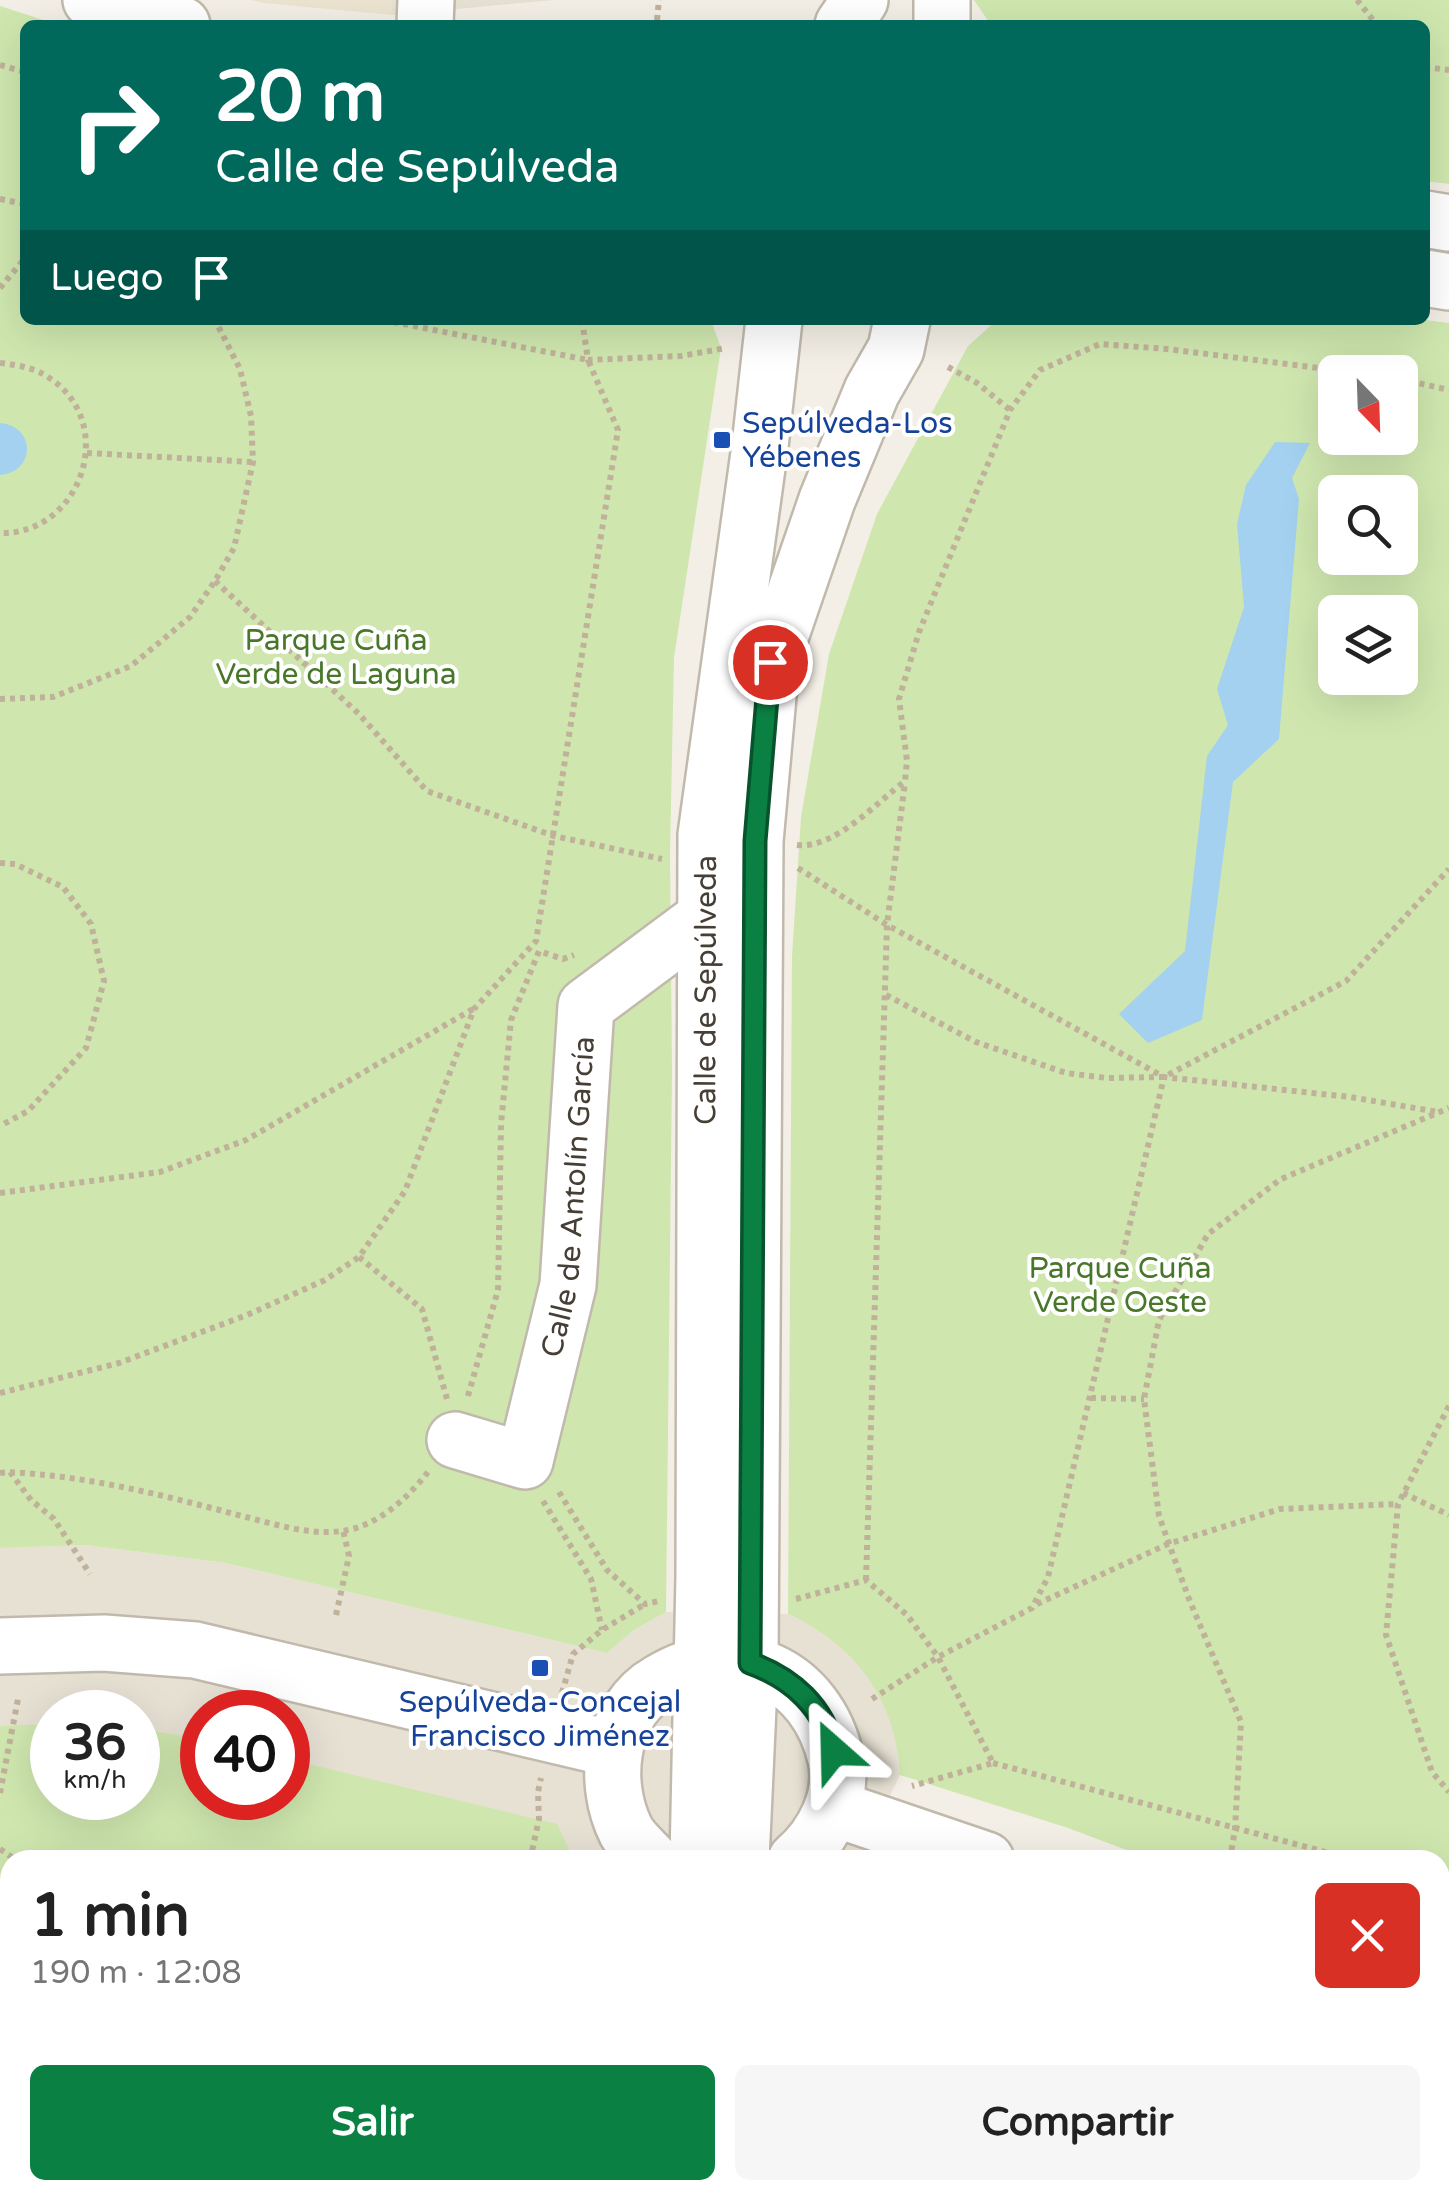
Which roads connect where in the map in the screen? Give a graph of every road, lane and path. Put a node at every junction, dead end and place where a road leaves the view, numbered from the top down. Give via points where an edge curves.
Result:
1 (91, 0) edge
2 (659, 0) edge
3 (1356, 0) edge
4 (164, 20) edge
5 (658, 20) dead end
6 (1373, 20) edge
7 (20, 264) edge
8 (0, 288) edge
9 (217, 325) edge
10 (409, 325) edge
11 (583, 325) edge
12 (773, 325) edge
13 (901, 325) edge
14 (727, 348) dead end
15 (588, 360) junction
16 (0, 363) edge
17 (948, 367) dead end
18 (1318, 368) edge
19 (1040, 370) dead end
20 (1418, 383) edge
21 (1449, 390) edge
22 (1010, 410) dead end
23 (87, 453) junction
24 (253, 462) junction
25 (0, 533) edge
26 (215, 581) junction
27 (0, 699) edge
28 (905, 781) dead end
29 (554, 836) junction
30 (755, 841) junction
31 (668, 860) dead end
32 (0, 862) edge
33 (1449, 869) edge
34 (707, 916) junction
35 (887, 925) junction
36 (886, 995) junction
37 (474, 1009) junction
38 (1164, 1077) junction
39 (1449, 1108) edge
40 (1438, 1112) junction
41 (0, 1126) edge
42 (0, 1193) edge
43 (359, 1256) junction
44 (0, 1392) edge
45 (1090, 1398) junction
46 (1144, 1399) junction
47 (1449, 1406) edge
48 (455, 1440) joint
49 (10, 1472) dead end
50 (558, 1491) dead end
51 (1403, 1493) junction
52 (543, 1500) dead end
53 (1398, 1504) junction
54 (1449, 1515) edge
55 (342, 1530) dead end
56 (1168, 1544) junction
57 (90, 1574) dead end
58 (866, 1580) junction
59 (668, 1598) dead end
60 (781, 1603) dead end
61 (645, 1604) junction
62 (1036, 1605) junction
63 (336, 1614) dead end
64 (602, 1630) junction
65 (0, 1646) edge
66 (938, 1656) junction
67 (726, 1664) junction
68 (18, 1699) dead end
69 (872, 1699) dead end
70 (560, 1700) dead end
71 (613, 1749) junction
72 (993, 1763) junction
73 (544, 1768) dead end
74 (904, 1788) dead end
75 (1449, 1792) edge
76 (0, 1793) edge
77 (833, 1808) junction
78 (1235, 1828) junction
79 (532, 1850) edge
80 (642, 1850) edge
81 (699, 1850) edge
82 (739, 1850) edge
83 (808, 1850) edge
84 (957, 1850) edge
85 (1232, 1850) edge
86 (1318, 1850) edge

1 - 4 street
2 - 5 path
3 - 6 path
7 - 8 path
9 - 24 path via 240,368
10 - 15 path
11 - 15 path
12 - 34 street, Calle de Sepúlveda via 706,834
13 - 30 street, Calle de Sepúlveda via 827,500 770,662
14 - 15 path
15 - 29 path via 618,430
16 - 23 path via 27,366 72,399
17 - 22 path
18 - 19 path via 1100,344
20 - 21 path
23 - 24 path
23 - 25 path via 81,481 65,506 42,524
24 - 26 path via 234,548
26 - 27 path via 190,617 131,666 53,698
26 - 29 path via 359,714 426,791
28 - 35 path
29 - 31 path
29 - 37 path via 536,941
30 - 35 path
30 - 67 street, Calle de Sepúlveda
32 - 41 path via 63,887 92,924 104,981 86,1048 28,1111
33 - 38 path via 1346,980
34 - 48 street, Calle de Antolín García via 586,1006 568,1285 525,1461
34 - 67 street, Calle de Sepúlveda
35 - 36 path
35 - 38 path
36 - 38 path via 976,1042 1066,1072
36 - 58 path
37 - 42 path via 246,1140 160,1172
37 - 43 path via 406,1191
38 - 40 path
38 - 45 path
39 - 40 path
40 - 46 path via 1280,1179 1208,1234 1159,1320
43 - 44 path via 325,1280 247,1315 119,1363
43 - 48 path via 422,1309
45 - 46 path
45 - 62 path
46 - 56 path
47 - 51 path
49 - 57 path via 54,1519
50 - 61 path via 607,1570
51 - 53 path
51 - 54 path
52 - 64 path via 591,1579
53 - 56 path via 1280,1509
53 - 75 path via 1386,1634 1432,1772
55 - 63 path via 348,1556
56 - 62 path
56 - 78 path via 1242,1722
58 - 60 path
58 - 66 path via 908,1614
59 - 61 path
61 - 64 path
62 - 66 path
64 - 70 path via 573,1654
65 - 71 street via 104,1643 194,1650
66 - 69 path
66 - 72 path
67 - 71 street via 658,1682 630,1711
67 - 77 street via 770,1670 808,1696 830,1731 838,1770
67 - 81 street, Calle de Sepúlveda
67 - 82 street, Calle de Sepúlveda
68 - 76 path
71 - 80 street via 612,1796
72 - 74 path
72 - 78 path
73 - 79 path
77 - 83 street
77 - 84 street
78 - 85 path
78 - 86 path

